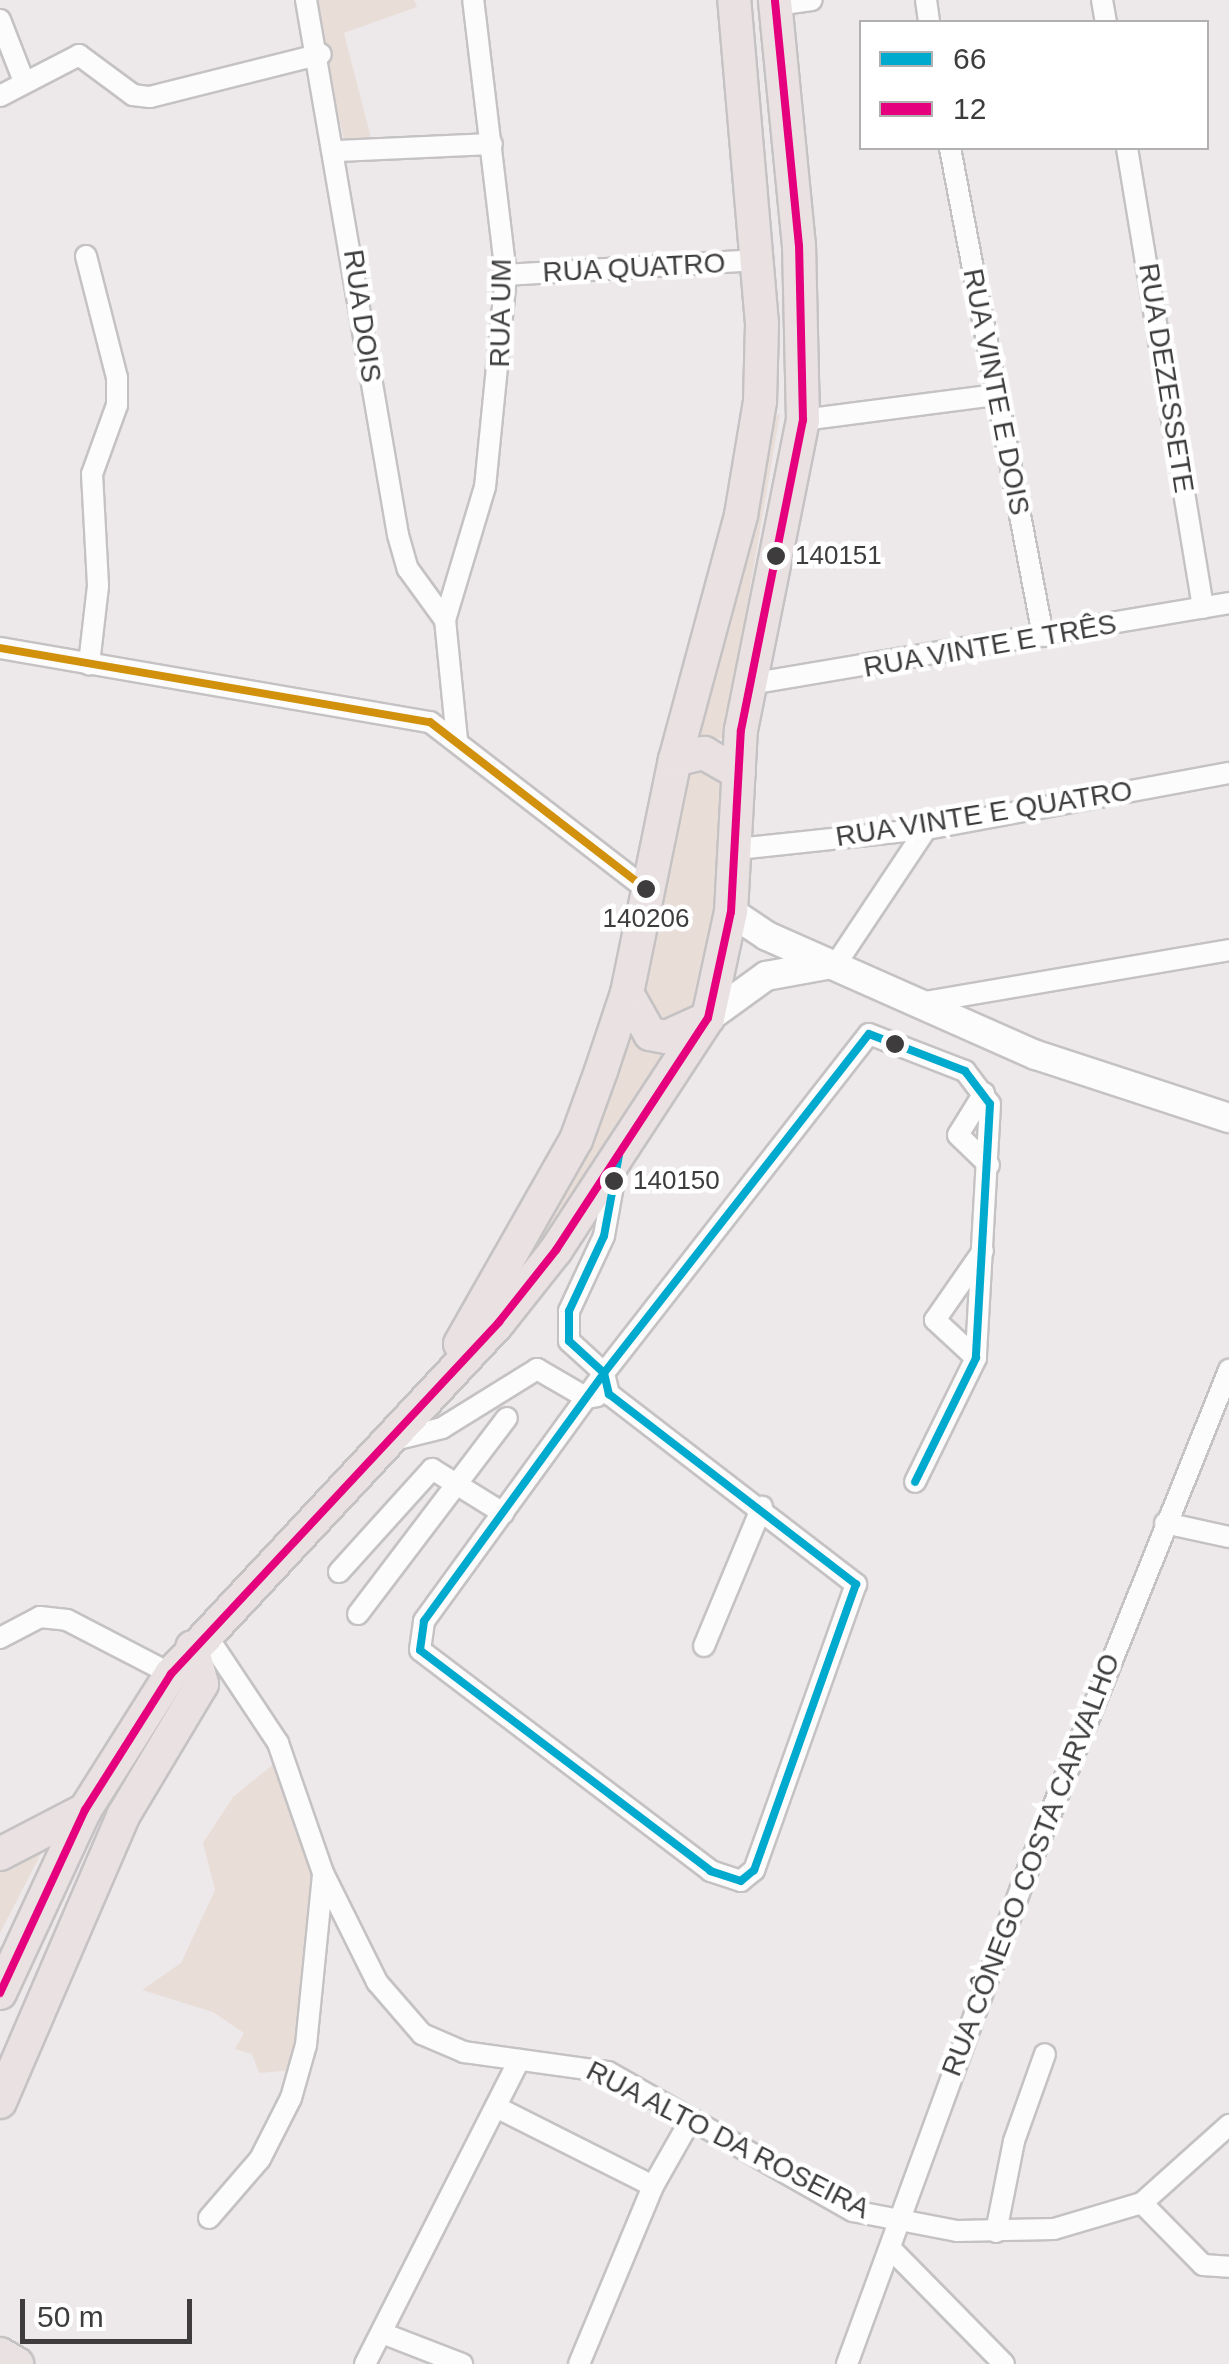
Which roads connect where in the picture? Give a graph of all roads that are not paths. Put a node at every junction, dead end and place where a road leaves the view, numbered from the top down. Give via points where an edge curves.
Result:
1 (306, 0) edge
2 (473, 0) edge
3 (734, 0) edge
4 (812, 0) edge
5 (776, 2) edge
6 (0, 20) edge
7 (321, 54) junction
8 (24, 79) junction
9 (0, 96) edge
10 (492, 144) junction
11 (950, 150) edge
12 (1127, 150) edge
13 (337, 151) junction
14 (86, 256) dead end
15 (761, 260) junction
16 (506, 276) junction
17 (996, 395) junction
18 (803, 420) junction
19 (1229, 603) edge
20 (1203, 608) junction
21 (445, 620) junction
22 (1043, 636) junction
23 (0, 648) edge
24 (90, 664) junction
25 (750, 684) junction
26 (456, 740) junction
27 (676, 760) junction
28 (739, 774) junction
29 (1229, 774) edge
30 (926, 829) junction
31 (738, 849) junction
32 (646, 889) junction
33 (731, 912) junction
34 (1229, 950) edge
35 (836, 964) junction
36 (627, 993) junction
37 (920, 1002) junction
38 (708, 1018) junction
39 (984, 1093) junction
40 (1229, 1118) edge
41 (619, 1155) junction
42 (989, 1165) junction
43 (984, 1251) junction
44 (976, 1358) junction
45 (1229, 1370) edge
46 (443, 1374) junction
47 (607, 1384) junction
48 (586, 1398) junction
49 (507, 1418) dead end
50 (380, 1444) junction
51 (458, 1481) junction
52 (915, 1482) dead end
53 (762, 1508) junction
54 (503, 1513) junction
55 (1165, 1523) junction
56 (1229, 1537) edge
57 (339, 1572) dead end
58 (358, 1614) dead end
59 (0, 1638) edge
60 (198, 1640) junction
61 (704, 1646) dead end
62 (171, 1674) junction
63 (86, 1810) junction
64 (0, 1854) edge
65 (323, 1873) junction
66 (0, 1993) edge
67 (1045, 2054) dead end
68 (519, 2060) junction
69 (0, 2102) edge
70 (500, 2109) junction
71 (691, 2119) junction
72 (1229, 2125) edge
73 (653, 2186) junction
74 (1142, 2203) junction
75 (209, 2218) dead end
76 (899, 2224) junction
77 (996, 2232) junction
78 (891, 2248) junction
79 (1229, 2267) edge
80 (382, 2334) junction
81 (976, 2342) junction
82 (0, 2354) edge
83 (17, 2364) edge
84 (365, 2364) edge
85 (462, 2364) edge
86 (579, 2364) edge
87 (847, 2364) edge
88 (967, 2364) edge
89 (1004, 2364) edge

1 - 7 street, RUA DOIS
2 - 10 street, RUA UM
3 - 15 highway
4 - 5 street
5 - 18 highway via 800,265
6 - 8 street
7 - 8 street via 150,97 133,95 79,55
7 - 13 street, RUA DOIS
8 - 9 street
10 - 13 street
10 - 16 street, RUA UM
11 - 17 street, RUA VINTE E DOIS
12 - 20 street, RUA DEZESSETE
13 - 21 street, RUA DOIS via 398,535 408,569
14 - 24 street via 117,378 117,405 92,474 98,586
15 - 16 street, RUA QUATRO
15 - 27 highway via 760,401 744,496
16 - 21 street, RUA UM via 484,487
17 - 18 street
17 - 22 street, RUA VINTE E DOIS
18 - 25 highway
19 - 20 street, RUA VINTE E TRÊS
20 - 22 street, RUA VINTE E TRÊS
21 - 26 street
22 - 25 street, RUA VINTE E TRÊS
23 - 24 street
24 - 26 street via 404,713
25 - 28 highway
26 - 32 street
27 - 28 highway via 704,753
27 - 32 highway
28 - 31 highway
29 - 30 street, RUA VINTE E QUATRO
30 - 31 street, RUA VINTE E QUATRO
30 - 35 street
31 - 33 highway
32 - 36 highway
33 - 35 main road
33 - 38 highway
34 - 37 street
35 - 37 main road
35 - 38 main road via 766,976
36 - 38 highway via 650,1034 666,1036
36 - 46 highway via 576,1140
37 - 40 main road via 1036,1055
38 - 41 highway
39 - 42 street
39 - 42 street via 958,1135
39 - 47 street via 966,1070 898,1039 861,1040
41 - 46 highway via 499,1322
41 - 47 street via 604,1236 566,1328 569,1342
42 - 43 street
43 - 44 street
43 - 44 street via 935,1320
44 - 52 street
45 - 55 street, RUA CÔNEGO COSTA CARVALHO
46 - 50 highway
47 - 48 street
47 - 53 street
48 - 50 street via 537,1369 442,1428
48 - 54 street
49 - 51 street
50 - 60 highway
51 - 54 street
51 - 57 street via 432,1469 418,1476
51 - 58 street
53 - 54 street via 856,1584 754,1870 726,1880 420,1650 424,1621
53 - 61 street
55 - 56 street
55 - 76 street, RUA CÔNEGO COSTA CARVALHO
59 - 62 street via 40,1618 67,1620
60 - 62 highway
60 - 65 street, RUA ALTO DA ROSEIRA via 278,1743
60 - 69 highway via 202,1684 123,1816
62 - 63 highway
63 - 64 highway
63 - 66 highway
65 - 68 street, RUA ALTO DA ROSEIRA via 398,2013 464,2052
65 - 75 street via 306,2045 291,2098 260,2159
67 - 77 street via 1014,2141
68 - 70 street
68 - 71 street, RUA ALTO DA ROSEIRA via 575,2061 608,2072
70 - 73 street
70 - 80 street
71 - 73 street
71 - 76 street, RUA ALTO DA ROSEIRA via 854,2211
72 - 74 street
73 - 86 street
74 - 77 street, RUA ALTO DA ROSEIRA via 1054,2229
74 - 79 street via 1203,2265
76 - 77 street, RUA ALTO DA ROSEIRA
76 - 78 street, RUA CÔNEGO COSTA CARVALHO
78 - 81 street
78 - 87 street, RUA CÔNEGO COSTA CARVALHO
80 - 84 street
80 - 85 street
81 - 88 street
81 - 89 street
82 - 83 highway

